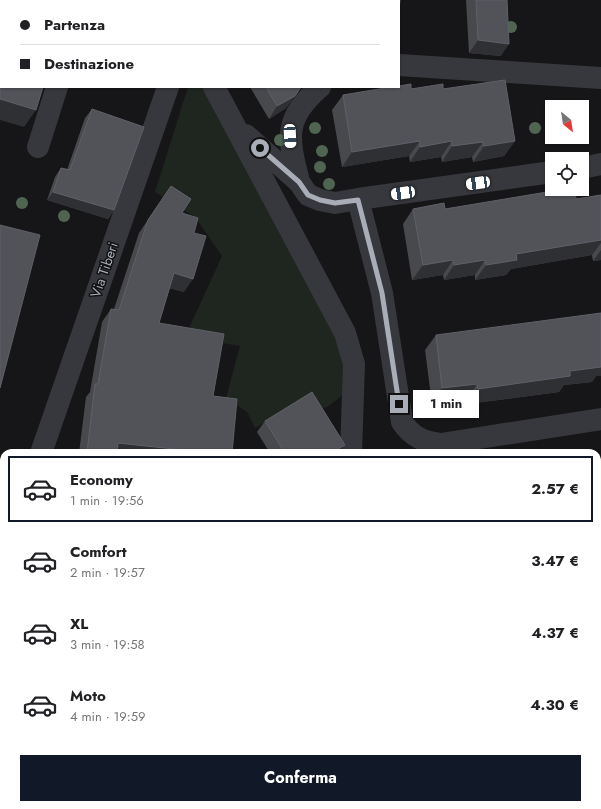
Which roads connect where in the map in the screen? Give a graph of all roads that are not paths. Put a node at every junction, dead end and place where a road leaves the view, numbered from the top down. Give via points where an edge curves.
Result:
1 (400, 65) edge
2 (601, 78) edge
3 (57, 88) edge
4 (168, 88) edge
5 (215, 88) edge
6 (319, 88) edge
7 (236, 127) junction
8 (38, 147) dead end
9 (601, 164) edge
10 (589, 167) edge
11 (545, 173) edge
12 (299, 182) junction
13 (358, 200) junction
14 (601, 419) edge
15 (42, 449) edge
16 (351, 449) edge

1 - 2 street
3 - 8 street
4 - 15 street, Via Tiberi
5 - 7 street
6 - 12 street via 303,104 292,123 291,149
7 - 12 street
7 - 16 street via 345,333 354,364
9 - 10 street
11 - 13 street
12 - 13 street via 308,195 320,200 335,203
13 - 14 street via 382,293 402,422 408,430 418,438 441,444

